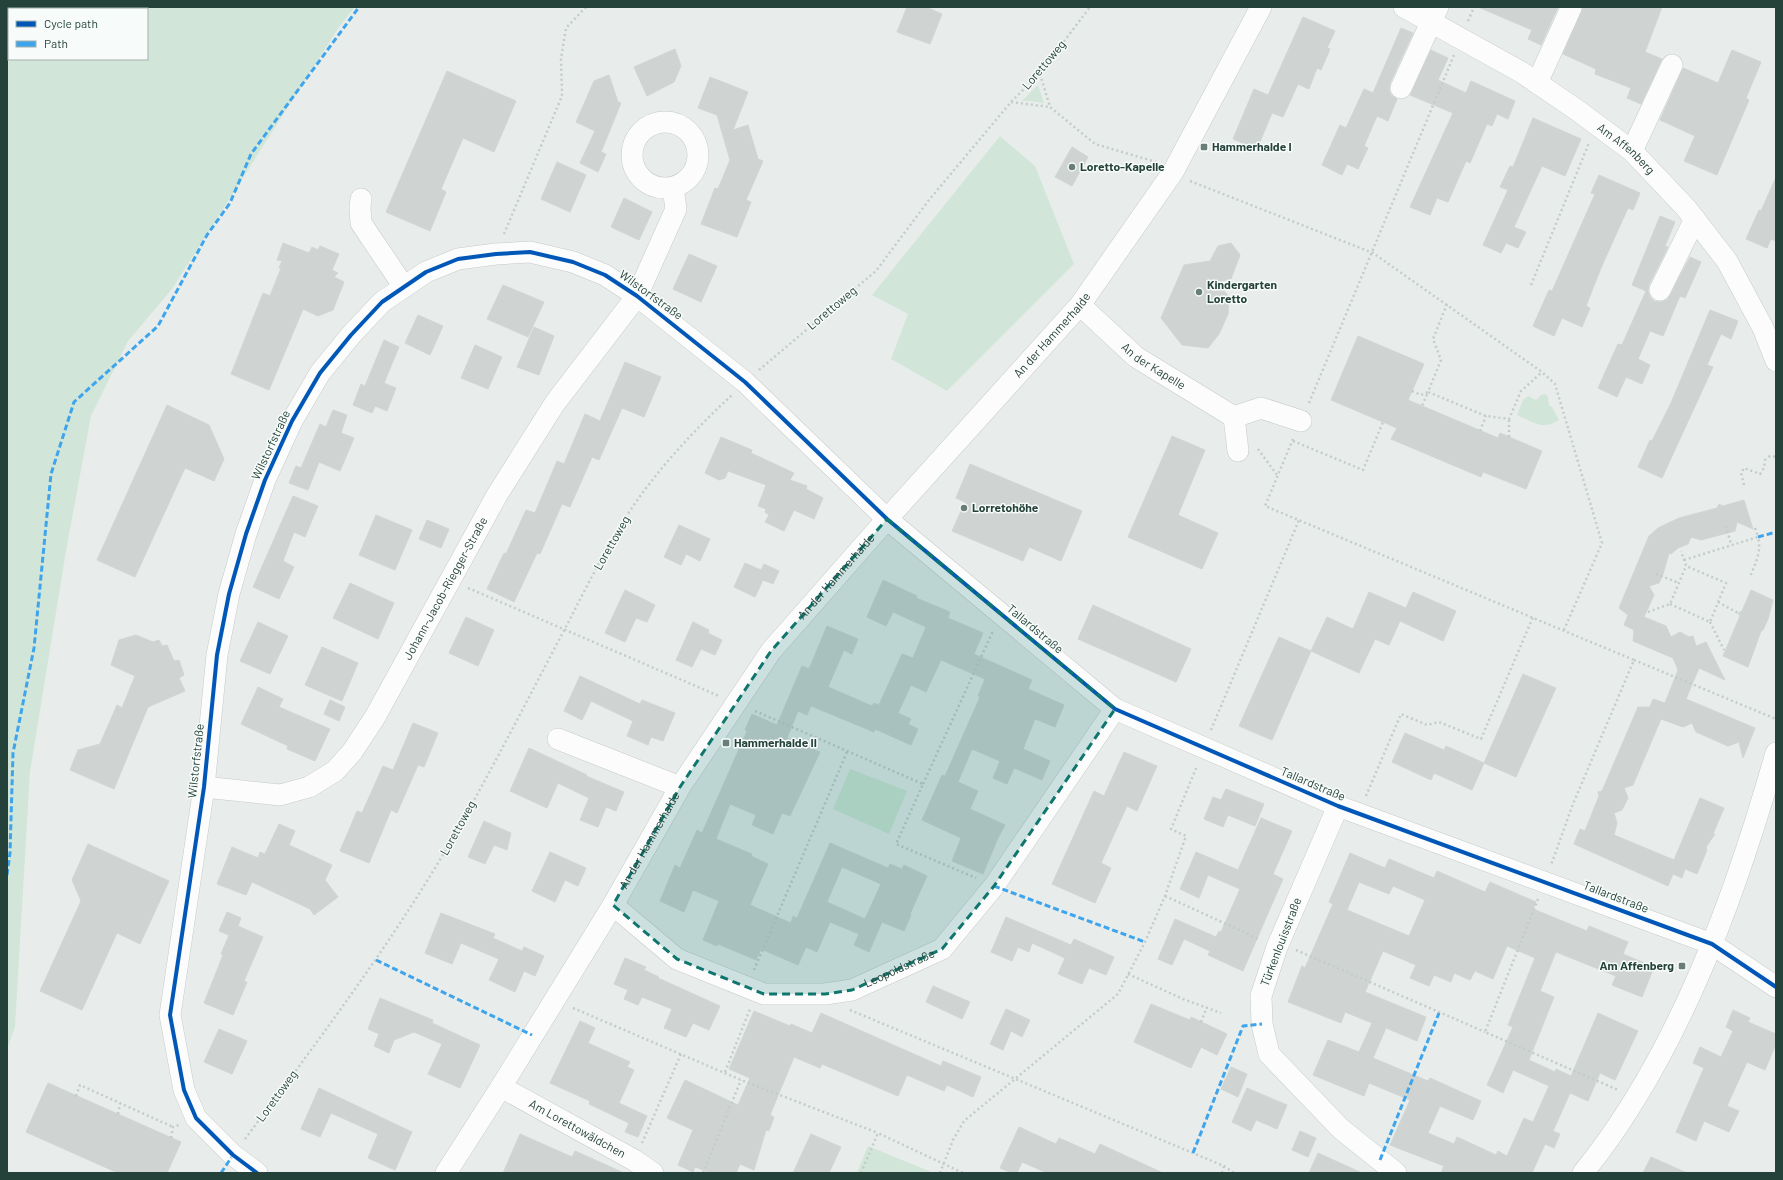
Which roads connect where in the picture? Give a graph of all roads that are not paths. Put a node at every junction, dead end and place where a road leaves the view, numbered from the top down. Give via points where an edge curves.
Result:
1 (1261, 7) edge
2 (1404, 7) edge
3 (1571, 8) edge
4 (1434, 14) edge
5 (1672, 65) dead end
6 (1537, 83) junction
7 (1401, 88) dead end
8 (1632, 151) junction
9 (673, 188) dead end
10 (361, 199) dead end
11 (1695, 220) junction
12 (404, 287) junction
13 (1660, 290) dead end
14 (637, 296) junction
15 (1080, 305) junction
16 (1776, 361) edge
17 (1234, 417) junction
18 (1301, 421) road end
19 (1238, 451) dead end
20 (887, 519) junction
21 (1116, 709) junction
22 (558, 739) dead end
23 (1776, 753) edge
24 (204, 787) junction
25 (680, 787) junction
26 (1338, 806) junction
27 (613, 905) junction
28 (1712, 944) junction
29 (1776, 987) edge
30 (501, 1087) junction
31 (257, 1173) edge
32 (446, 1173) edge
33 (653, 1173) edge
34 (1396, 1173) edge
35 (1583, 1173) edge

1 - 15 street, An der Hammerhalde via 1173,172
2 - 4 street, Am Affenberg
3 - 6 street
4 - 6 street, Am Affenberg via 1461,38
4 - 7 street
5 - 8 street
6 - 8 street, Am Affenberg
8 - 11 street, Am Affenberg
9 - 14 street, Wilstorfstraße via 676,209
10 - 12 street via 361,223
11 - 13 street
11 - 16 street, Am Affenberg via 1727,261 1763,328
12 - 14 street, Wilstorfstraße via 426,272 458,259 530,252 573,262 606,275
12 - 24 street, Wilstorfstraße via 382,302 320,373 292,420 265,480 229,594 217,655
14 - 20 street, Wilstorfstraße via 745,382
14 - 24 street, Johann-Jacob-Riegger-Straße via 555,403 449,580 375,717 352,752 335,771 309,787 280,795
15 - 17 street, An der Kapelle via 1136,357
15 - 20 street, An der Hammerhalde
17 - 18 street via 1261,408
17 - 19 street
20 - 21 street, Tallardstraße
20 - 25 street, An der Hammerhalde via 771,651
21 - 26 street, Tallardstraße
21 - 27 street, Leopoldstraße via 994,886 942,949 852,990 826,994 764,994 752,990 678,959
22 - 25 street
23 - 28 street via 1761,805
24 - 31 street, Wilstorfstraße via 170,1015 184,1090 196,1118 233,1155
25 - 27 street, An der Hammerhalde
26 - 28 street, Tallardstraße
26 - 34 street, Türkenlouisstraße via 1277,947 1261,996 1262,1024 1269,1054 1341,1129
27 - 30 street, An der Hammerhalde
28 - 29 street, Tallardstraße
28 - 35 street via 1661,1057 1602,1150
30 - 32 street, An der Hammerhalde
30 - 33 street, Am Lorettowäldchen

